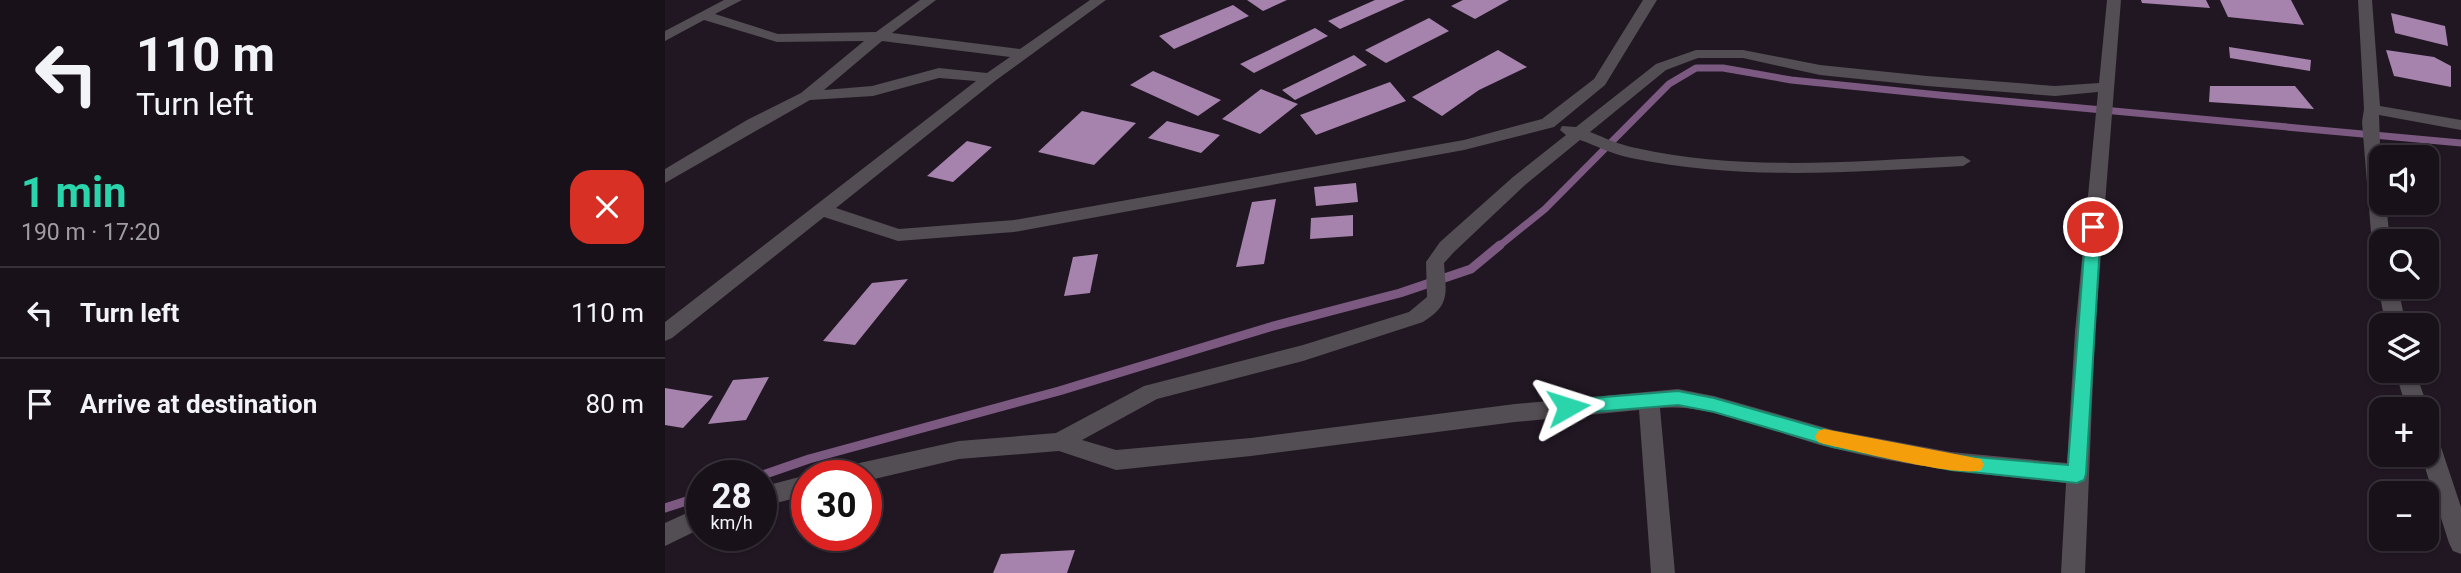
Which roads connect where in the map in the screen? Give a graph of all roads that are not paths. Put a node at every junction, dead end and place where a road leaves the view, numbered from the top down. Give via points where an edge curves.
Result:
1 (735, 0) edge
2 (929, 0) edge
3 (1099, 0) edge
4 (1650, 0) edge
5 (2114, 0) edge
6 (2365, 0) edge
7 (702, 15) junction
8 (879, 36) junction
9 (665, 37) edge
10 (1022, 54) junction
11 (990, 78) junction
12 (807, 96) junction
13 (2104, 101) junction
14 (2371, 116) junction
15 (1548, 123) junction
16 (2461, 125) edge
17 (1577, 134) junction
18 (1963, 161) dead end
19 (665, 177) edge
20 (821, 210) junction
21 (2380, 229) edge
22 (667, 329) edge
23 (1649, 399) junction
24 (1059, 442) junction
25 (2436, 467) edge
26 (882, 468) edge
27 (2077, 474) junction
28 (686, 524) edge
29 (665, 535) edge
30 (2461, 543) edge
31 (1663, 573) edge
32 (2073, 573) edge

1 - 7 street
2 - 8 street
3 - 10 street
4 - 15 street via 1600,82
5 - 13 street
6 - 14 street
7 - 8 street via 777,38
7 - 9 street
8 - 10 street
8 - 12 street
10 - 11 street
11 - 12 street via 939,74 873,91
11 - 20 street
12 - 19 street
13 - 17 street via 2055,91 1820,70 1743,54 1696,54 1661,67
13 - 27 street
14 - 16 street
14 - 21 street
15 - 17 street
15 - 20 street via 1439,150 1014,226 898,235
17 - 18 street via 1631,153 1761,169
17 - 24 street via 1447,247 1435,262 1437,299 1416,317 1151,392
20 - 22 street
23 - 24 street via 1116,460
23 - 27 street via 1678,398 1714,405 1833,439 1951,463
23 - 31 street
24 - 26 street via 959,450
25 - 30 street
27 - 32 street
28 - 29 street

